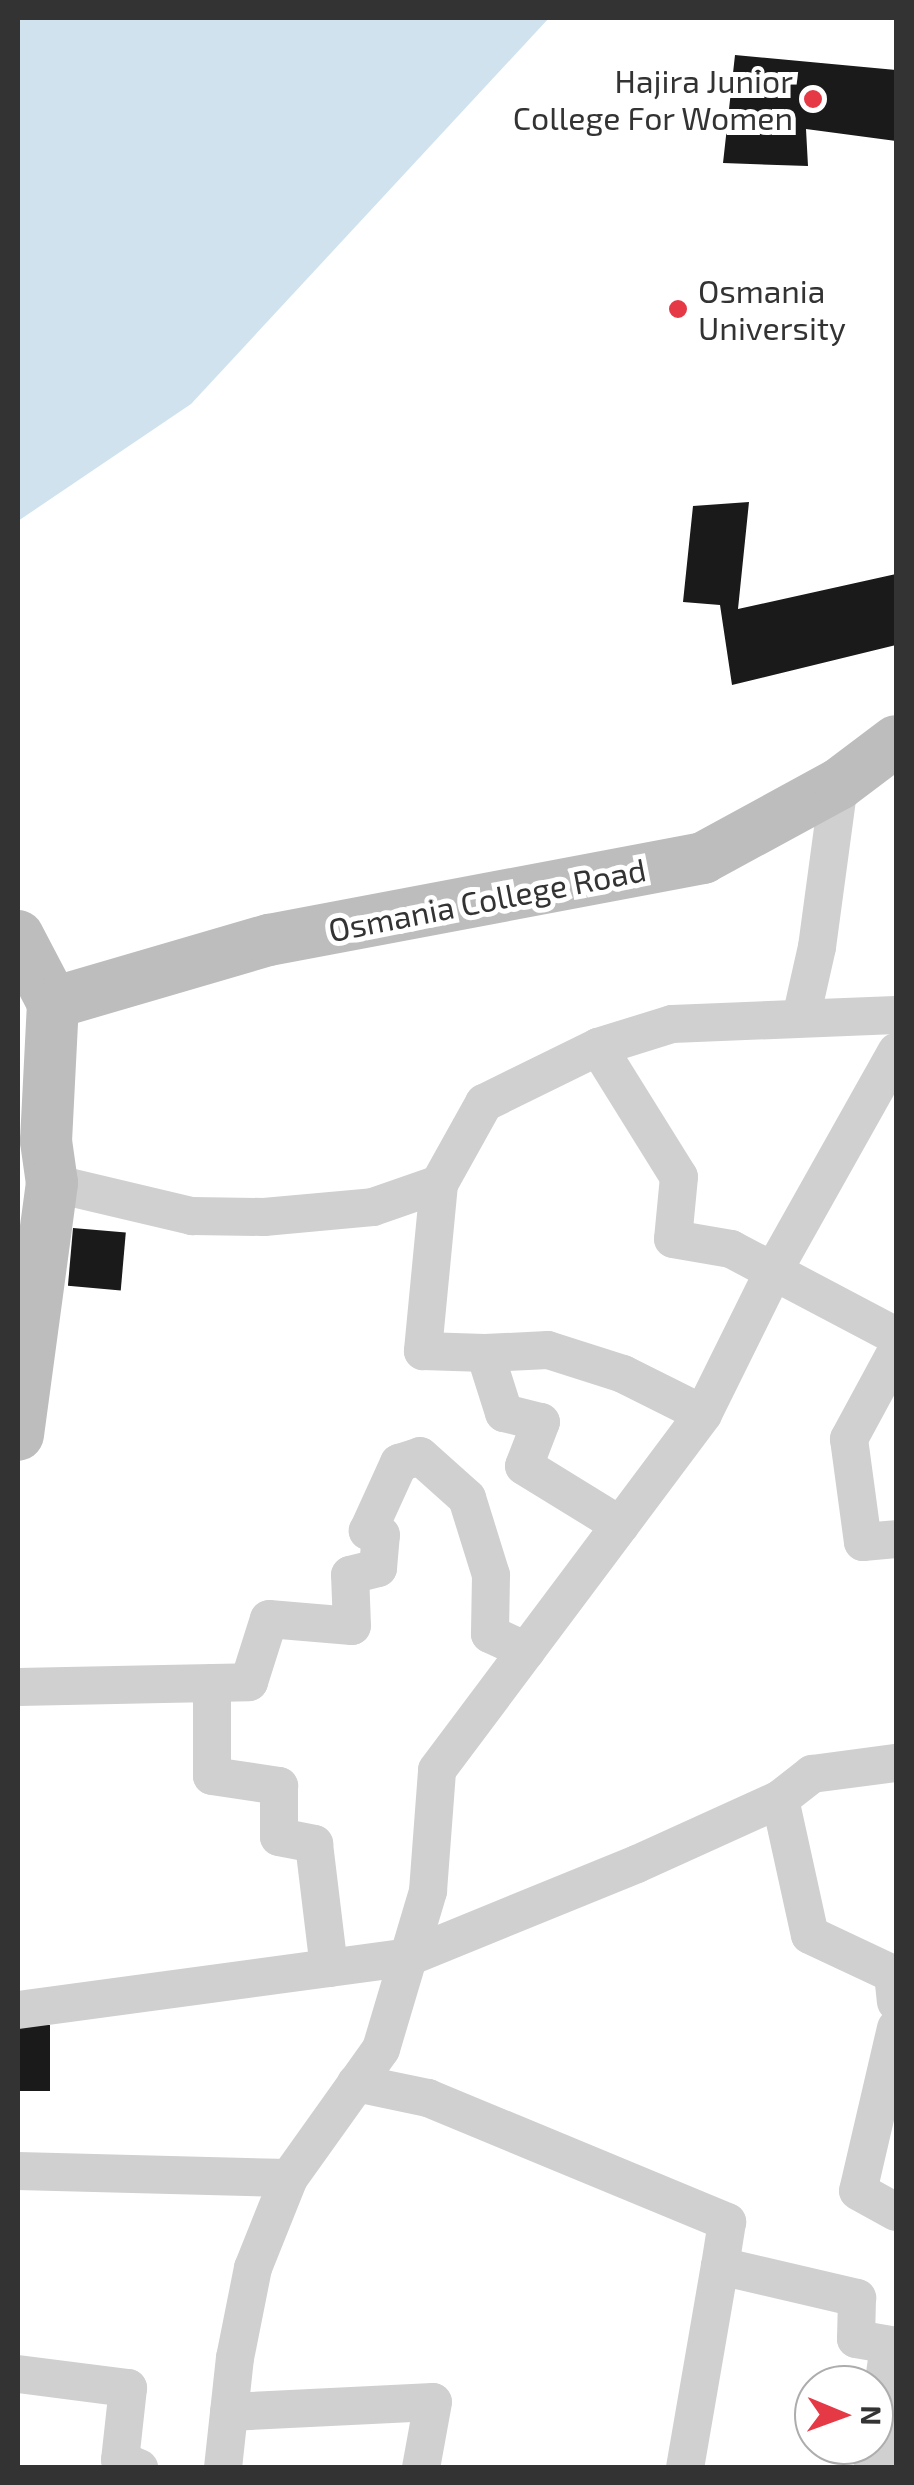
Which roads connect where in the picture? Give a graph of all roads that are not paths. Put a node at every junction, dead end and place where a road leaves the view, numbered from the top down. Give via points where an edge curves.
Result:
1 (892, 751) edge
2 (839, 784) junction
3 (18, 936) edge
4 (53, 1003) junction
5 (896, 1015) edge
6 (800, 1018) junction
7 (598, 1047) junction
8 (896, 1052) edge
9 (52, 1183) junction
10 (439, 1184) junction
11 (775, 1268) junction
12 (896, 1336) edge
13 (896, 1352) edge
14 (485, 1354) junction
15 (703, 1414) junction
16 (18, 1418) edge
17 (620, 1525) junction
18 (896, 1540) edge
19 (526, 1650) junction
20 (212, 1683) junction
21 (18, 1687) edge
22 (896, 1763) edge
23 (780, 1798) junction
24 (408, 1957) junction
25 (330, 1968) junction
26 (896, 2002) edge
27 (18, 2010) edge
28 (896, 2028) edge
29 (356, 2083) junction
30 (18, 2171) edge
31 (289, 2178) junction
32 (896, 2212) edge
33 (720, 2266) junction
34 (892, 2345) edge
35 (18, 2374) edge
36 (229, 2412) junction
37 (896, 2462) edge
38 (139, 2468) edge
39 (223, 2468) edge
40 (422, 2468) edge
41 (685, 2468) edge

1 - 2 street, Osmania College Road
2 - 4 street, Osmania College Road via 704,858 269,940
2 - 6 street via 817,947
3 - 4 street
4 - 9 street via 46,1141
5 - 6 street
6 - 7 street via 672,1024
7 - 10 street via 484,1103
7 - 11 street via 679,1177 673,1238 731,1249
8 - 11 street
9 - 10 street via 192,1216 264,1217 373,1207
9 - 16 street
10 - 14 street via 423,1351
11 - 12 street
11 - 15 street
13 - 18 street via 850,1439 863,1542
14 - 15 street via 548,1350 623,1374
14 - 17 street via 504,1413 541,1422 524,1466
15 - 17 street
17 - 19 street
19 - 20 street via 490,1634 491,1575 468,1498 420,1456 399,1463 368,1532 381,1535 378,1568 350,1574 352,1626 269,1619 249,1682
19 - 24 street via 437,1770 428,1891
20 - 21 street
20 - 25 street via 212,1776 280,1786 278,1837 314,1844
22 - 23 street via 812,1774
23 - 24 street
23 - 26 street via 810,1935 893,1974
24 - 25 street
24 - 29 street via 381,2049
25 - 27 street
28 - 32 street via 858,2191
29 - 31 street
29 - 33 street via 428,2098 728,2222
30 - 31 street
31 - 36 street via 253,2268
33 - 34 street via 856,2298 856,2339
33 - 41 street
34 - 37 street via 874,2461
35 - 38 street via 128,2388 120,2460
36 - 39 street
36 - 40 street via 433,2402

